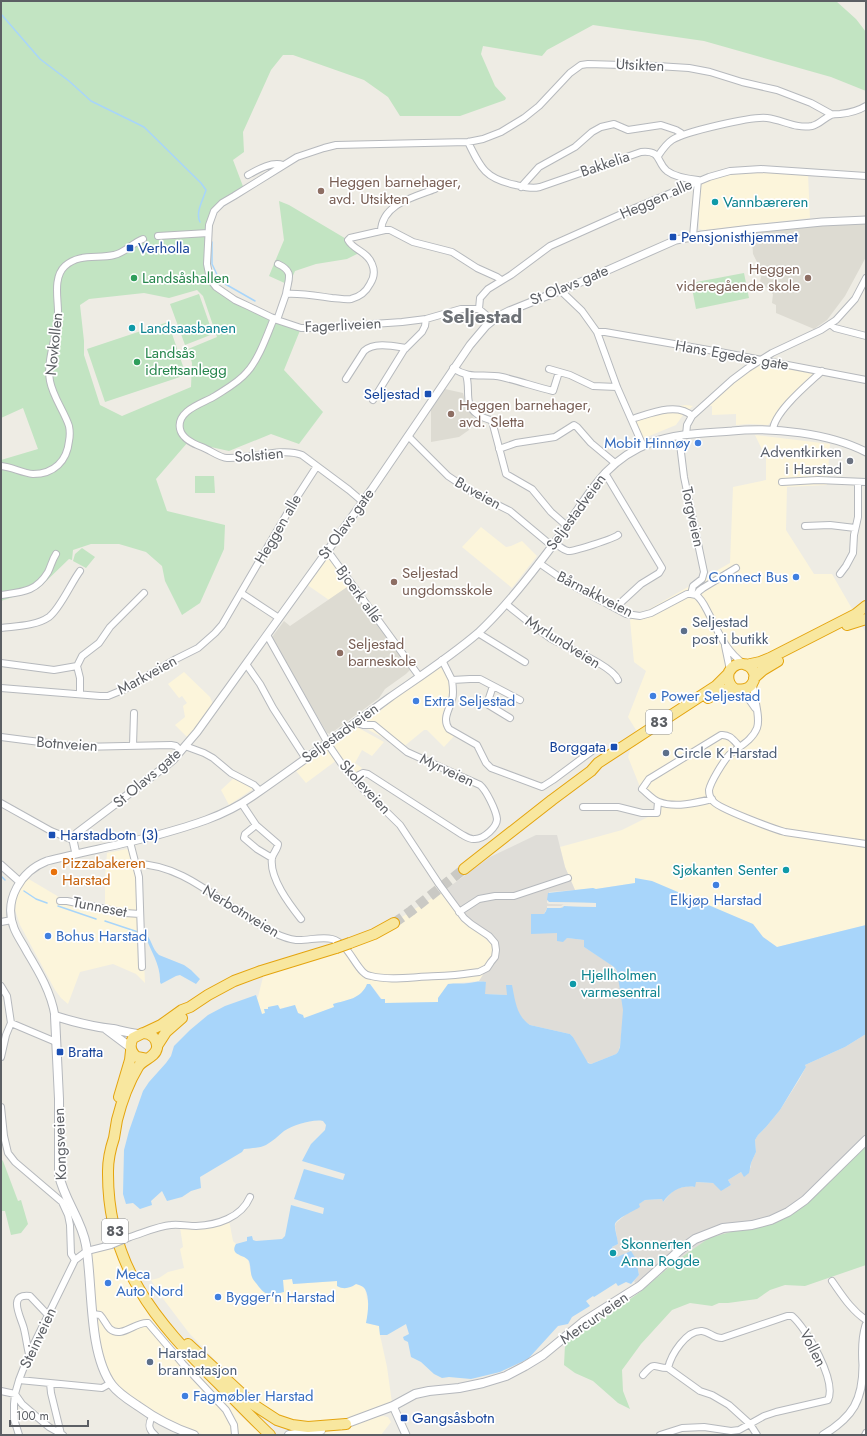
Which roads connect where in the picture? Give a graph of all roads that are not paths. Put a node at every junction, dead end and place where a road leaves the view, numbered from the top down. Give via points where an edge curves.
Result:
1 (866, 106) edge
2 (831, 114) junction
3 (682, 135) junction
4 (468, 142) junction
5 (658, 156) junction
6 (283, 165) junction
7 (248, 175) dead end
8 (866, 176) edge
9 (698, 180) junction
10 (521, 186) junction
11 (435, 189) dead end
12 (866, 220) edge
13 (381, 231) junction
14 (208, 233) junction
15 (158, 236) dead end
16 (693, 236) junction
17 (143, 239) dead end
18 (278, 264) dead end
19 (866, 278) edge
20 (501, 280) junction
21 (560, 290) junction
22 (286, 294) junction
23 (479, 309) junction
24 (276, 319) junction
25 (426, 319) junction
26 (492, 320) junction
27 (830, 324) junction
28 (597, 332) junction
29 (866, 336) edge
30 (406, 348) junction
31 (760, 360) junction
32 (453, 368) junction
33 (549, 369) dead end
34 (822, 371) junction
35 (559, 372) junction
36 (466, 375) junction
37 (346, 379) dead end
38 (866, 380) edge
39 (617, 387) junction
40 (373, 400) dead end
41 (692, 416) junction
42 (635, 418) dead end
43 (773, 430) junction
44 (682, 435) junction
45 (408, 436) junction
46 (643, 446) junction
47 (499, 449) junction
48 (866, 452) edge
49 (615, 463) junction
50 (1, 466) edge
51 (317, 466) junction
52 (605, 473) junction
53 (782, 482) dead end
54 (858, 482) junction
55 (866, 482) edge
56 (363, 502) junction
57 (567, 526) junction
58 (805, 526) dead end
59 (855, 528) junction
60 (618, 535) dead end
61 (553, 545) junction
62 (327, 550) junction
63 (56, 554) dead end
64 (539, 563) junction
65 (736, 568) dead end
66 (80, 571) dead end
67 (840, 574) dead end
68 (144, 593) dead end
69 (241, 593) junction
70 (1, 595) edge
71 (694, 595) junction
72 (506, 604) junction
73 (866, 606) edge
74 (615, 608) junction
75 (279, 618) junction
76 (866, 619) edge
77 (1, 628) edge
78 (478, 633) junction
79 (266, 635) junction
80 (725, 646) junction
81 (442, 660) junction
82 (525, 662) dead end
83 (1, 663) edge
84 (246, 664) junction
85 (745, 664) junction
86 (77, 666) junction
87 (729, 672) junction
88 (419, 676) junction
89 (452, 680) junction
90 (618, 680) dead end
91 (754, 680) junction
92 (493, 686) junction
93 (1, 688) edge
94 (737, 689) junction
95 (80, 694) junction
96 (520, 700) dead end
97 (756, 709) junction
98 (134, 713) dead end
99 (510, 718) dead end
100 (358, 721) junction
101 (1, 737) edge
102 (328, 742) junction
103 (133, 746) junction
104 (740, 747) junction
105 (183, 748) junction
106 (596, 748) dead end
107 (306, 759) junction
108 (591, 771) junction
109 (353, 778) junction
110 (260, 791) junction
111 (712, 799) junction
112 (658, 802) junction
113 (1, 803) edge
114 (242, 804) junction
115 (583, 807) dead end
116 (256, 825) junction
117 (73, 840) junction
118 (130, 842) junction
119 (866, 844) edge
120 (76, 854) junction
121 (272, 858) junction
122 (136, 864) junction
123 (1, 865) edge
124 (464, 869) tunnel mouth
125 (568, 878) dead end
126 (20, 882) junction
127 (60, 901) dead end
128 (459, 912) junction
129 (140, 914) junction
130 (301, 919) dead end
131 (12, 920) junction
132 (1, 922) edge
133 (394, 924) tunnel mouth
134 (344, 947) junction
135 (142, 967) dead end
136 (1, 986) edge
137 (190, 1007) junction
138 (55, 1016) junction
139 (74, 1022) junction
140 (11, 1023) junction
141 (56, 1028) junction
142 (106, 1029) junction
143 (141, 1033) junction
144 (56, 1042) junction
145 (157, 1046) junction
146 (131, 1049) junction
147 (1, 1057) edge
148 (147, 1059) junction
149 (1, 1107) edge
150 (866, 1140) edge
151 (110, 1146) junction
152 (250, 1197) dead end
153 (87, 1251) junction
154 (75, 1260) junction
155 (832, 1281) dead end
156 (151, 1308) junction
157 (93, 1314) junction
158 (48, 1315) junction
159 (866, 1320) edge
160 (866, 1325) edge
161 (29, 1354) junction
162 (668, 1368) junction
163 (643, 1375) dead end
164 (19, 1380) junction
165 (50, 1383) junction
166 (111, 1384) junction
167 (1, 1390) edge
168 (15, 1394) junction
169 (393, 1406) junction
170 (152, 1417) junction
171 (346, 1424) junction
172 (750, 1424) junction
173 (268, 1433) edge
174 (62, 1434) edge
175 (661, 1434) edge
176 (827, 1434) edge
177 (19, 1435) edge
178 (155, 1435) edge
179 (194, 1435) edge
180 (235, 1435) edge
181 (289, 1435) edge
182 (406, 1435) edge
183 (757, 1435) edge

1 - 2 street via 854,112
2 - 3 street via 818,124 809,126 759,118
2 - 4 street, Utsikten via 784,92 710,72 665,66 588,64 581,65 570,73 524,118 495,135
3 - 5 street via 672,140
3 - 10 street via 681,132 661,125 634,130 614,124 601,127 575,147 539,167
4 - 6 street, Fagerliveien via 336,146 311,152
4 - 10 street, Bakkelia via 489,176
5 - 9 street via 668,172
5 - 10 street, Bakkelia via 641,152 540,187
6 - 7 street, Fagerliveien via 268,166
6 - 14 street, Fagerliveien via 222,203 214,211
8 - 9 street, Heggen alle via 762,169 730,172
9 - 16 street
9 - 20 street, Heggen alle via 550,246
11 - 13 street via 401,202 390,210 382,220
12 - 16 street, St Olavs gate
13 - 20 street via 390,230 414,242 452,252
13 - 22 street via 348,240 367,255 372,264 374,274 367,290 356,297 346,299
14 - 15 street
14 - 24 street, Fagerliveien via 207,270 216,287 235,300
16 - 21 street, St Olavs gate via 663,245
17 - 50 street, Novkollen via 115,255 83,257 61,270 58,276 57,327 50,359 50,373 53,391 69,425 68,451 60,464 41,473 29,473
18 - 22 street via 289,272
19 - 27 street via 851,304
20 - 23 street, Heggen alle via 483,294
21 - 26 street, St Olavs gate
21 - 28 street via 582,311
22 - 24 street
23 - 25 street, Fagerliveien via 461,309
23 - 26 street
24 - 25 street, Fagerliveien via 292,326 309,329
24 - 51 street, Solstien via 247,373 185,414 181,419 180,430 194,444 225,458 294,452
25 - 30 street via 422,332
26 - 32 street, St Olavs gate
27 - 29 street via 835,328
27 - 31 street
28 - 31 street, Hans Egedes gate
28 - 39 street
30 - 37 street via 368,348
30 - 40 street
31 - 34 street, Hans Egedes gate
31 - 41 street via 732,380
32 - 36 street
32 - 45 street, St Olavs gate
33 - 35 street
34 - 38 street, Hans Egedes gate
34 - 43 street via 781,412
35 - 36 street via 553,391 490,375
35 - 39 street via 593,386
36 - 47 street via 469,403 476,413 492,421
39 - 46 street
41 - 42 street via 678,409
41 - 44 street
43 - 44 street, Seljestadveien
43 - 48 street, Seljestadveien via 833,439
44 - 46 street, Seljestadveien
44 - 71 street, Torgveien via 684,477 704,572 702,579 693,586
45 - 56 street, St Olavs gate
45 - 61 street, Buveien via 448,476 472,492 510,511
46 - 49 street, Seljestadveien
47 - 49 street via 516,443 555,437 574,425
47 - 57 street via 506,474 532,489 551,512
49 - 52 street, Seljestadveien
51 - 56 street, Solstien
51 - 69 street, Heggen alle
52 - 57 street, Seljestadveien
52 - 74 street via 662,568
53 - 54 street
54 - 55 street
54 - 59 street via 858,517
56 - 62 street, St Olavs gate
57 - 61 street, Seljestadveien
58 - 59 street
59 - 67 street via 852,553
60 - 61 street, Buveien via 572,552
61 - 64 street, Seljestadveien
62 - 75 street, St Olavs gate
62 - 88 street, Bjoerk allé
63 - 70 street via 48,573 35,587
64 - 72 street, Seljestadveien
64 - 74 street, Bårnakkveien via 568,583
65 - 71 street, Bårnakkveien
66 - 77 street via 59,605 47,618
68 - 86 street via 115,622 99,643 82,656
69 - 75 street
69 - 95 street, Markveien via 222,625 198,648 116,693 103,696
71 - 74 street, Bårnakkveien via 682,596 651,613 640,616 626,614
71 - 80 street via 703,602
72 - 78 street, Seljestadveien
72 - 90 street, Myrlundveien via 548,636 595,661 614,674
73 - 85 highway, 83 via 856,614 770,658
75 - 79 street, St Olavs gate
76 - 91 highway, 83 via 851,623 790,654 769,666
78 - 81 street, Seljestadveien
78 - 82 street
79 - 84 street, St Olavs gate
79 - 102 street, Skoleveien
80 - 85 street
80 - 87 street
81 - 88 street, Seljestadveien
81 - 89 street
83 - 86 street via 54,670
84 - 105 street, St Olavs gate
84 - 107 street
85 - 87 highway, 83 via 735,665
85 - 91 highway via 752,671
86 - 95 street
87 - 94 highway via 729,683
87 - 108 highway, 83 via 716,686 598,763
88 - 100 street, Seljestadveien
89 - 92 street via 480,680
89 - 106 street via 453,693 445,718 446,725 477,745 491,768 542,787
91 - 94 highway, 83 via 746,689
91 - 97 street
92 - 96 street
92 - 99 street via 487,704
93 - 95 street, Markveien
94 - 97 street
94 - 108 highway, 83 via 713,695 601,768
97 - 104 street via 756,730
98 - 103 street
100 - 102 street, Seljestadveien
100 - 109 street, Myrveien via 363,725 374,725 407,752 480,785 486,792 497,818 495,827 483,836 472,839 368,774 363,773
101 - 103 street, Botnveien via 68,746
102 - 107 street, Seljestadveien
102 - 109 street, Skoleveien
103 - 105 street, Botnveien
104 - 111 street via 726,759 718,772 710,788
104 - 112 street via 730,736 721,736 649,779 642,789
105 - 110 street, Botnveien via 199,750
105 - 117 street, St Olavs gate via 167,765 77,833
107 - 110 street, Seljestadveien
108 - 124 highway, 83
109 - 128 street, Skoleveien via 400,825
110 - 114 street, Seljestadveien
111 - 112 street via 677,804
111 - 119 street via 716,805 778,830
112 - 115 street via 657,813 642,813 618,807
113 - 117 street
114 - 116 street
114 - 118 street, Seljestadveien via 198,824
116 - 121 street via 278,844
116 - 121 street via 244,838
117 - 120 street
118 - 120 street, Seljestadveien
118 - 122 street, Tunneset
120 - 126 street, Seljestadveien via 42,863 27,873
121 - 130 street via 282,893
122 - 129 street, Tunneset
122 - 134 street, Nerbotnveien via 158,867 178,874 265,928 286,938 333,939
123 - 126 street
125 - 128 street via 514,896 490,896 479,899
126 - 131 street, Kongsveien via 12,899
127 - 129 street, Tunneset
128 - 134 street, Skoleveien via 495,943 495,957 479,972 403,978 369,976 360,969
129 - 135 street, Tunneset
131 - 132 street
131 - 138 street, Kongsveien via 49,992
133 - 134 highway, 83
134 - 137 highway, 83 via 248,975
136 - 140 street via 7,996
137 - 143 highway, 83 via 161,1025
137 - 145 highway, 83 via 186,1015 166,1032
138 - 139 main road
138 - 141 main road, Kongsveien
139 - 141 main road
139 - 142 main road
140 - 144 street
140 - 147 street
141 - 144 main road, Kongsveien
142 - 143 main road
142 - 146 main road
143 - 145 highway via 153,1036
143 - 146 highway, 83 via 133,1038
144 - 153 main road, Kongsveien via 59,1175 83,1232
145 - 148 highway, 83 via 155,1053
146 - 148 highway via 137,1057
146 - 151 highway, 83 via 112,1122
148 - 151 highway, 83 via 140,1064 133,1077
149 - 154 street via 8,1153 62,1202 68,1215 71,1254
150 - 169 main road, Mercurveien via 805,1200 788,1212 771,1220 723,1228 695,1239 640,1286 584,1322 525,1366 483,1384 415,1394
151 - 156 highway, 83 via 108,1179 114,1227 126,1266
152 - 153 street, bridge via 244,1208 229,1218 203,1225 170,1225
153 - 154 street, Steinveien
153 - 157 main road, Kongsveien
154 - 158 street, Steinveien
155 - 159 street via 849,1305
156 - 171 highway, 83 via 269,1416 286,1424 299,1426
156 - 173 highway, 83 via 176,1340
157 - 166 main road, Kongsveien via 101,1363
157 - 180 street via 100,1315 114,1331 123,1331 148,1323 226,1410 234,1425
158 - 161 street, Steinveien
158 - 161 street via 30,1296 21,1298 17,1303
160 - 176 street via 862,1347 863,1375 860,1396 850,1414
161 - 164 street, Steinveien
162 - 163 street via 653,1366
162 - 172 street via 700,1391 712,1394 729,1405
162 - 172 street, Vollen via 679,1347 688,1336 696,1332 703,1331 716,1338 722,1338 792,1316 802,1325 818,1352 830,1395 828,1400 776,1412
164 - 165 street
164 - 168 street, Steinveien
165 - 166 street via 102,1388
165 - 174 street
166 - 170 main road, Kongsveien
167 - 168 street
168 - 174 street via 37,1417
168 - 177 street, Steinveien via 14,1419
169 - 171 main road, Mercurveien
169 - 182 street
170 - 178 street via 148,1425
170 - 179 main road
171 - 181 main road, Mercurveien
172 - 175 street via 731,1431 704,1427 682,1428
172 - 183 street

